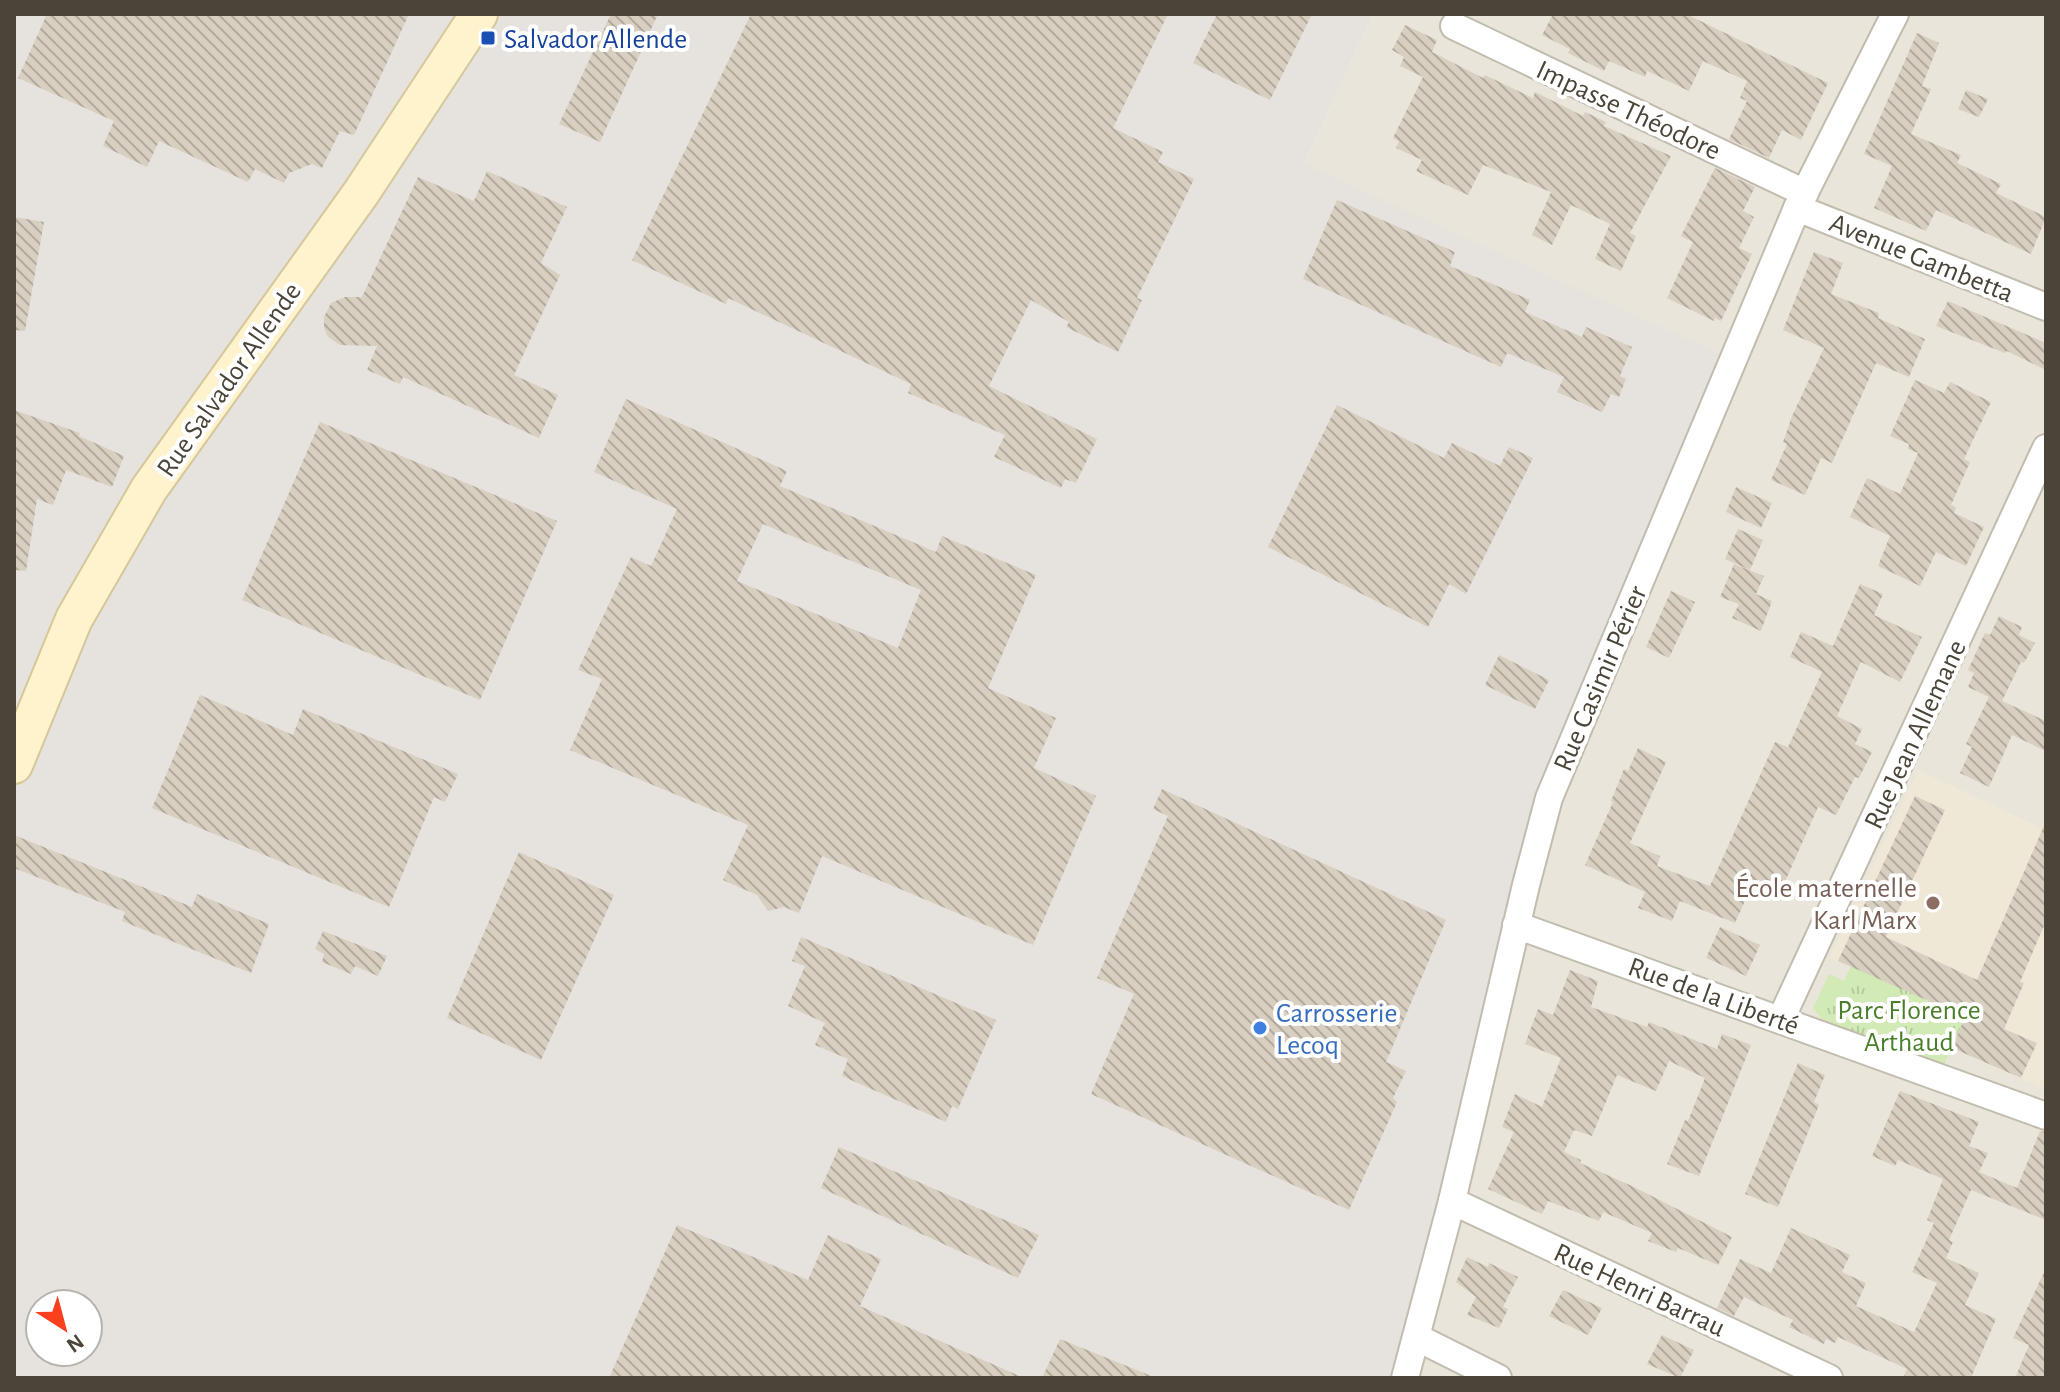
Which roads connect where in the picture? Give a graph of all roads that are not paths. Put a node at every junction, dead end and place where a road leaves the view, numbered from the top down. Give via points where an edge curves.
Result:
1 (479, 14) edge
2 (1895, 14) edge
3 (1454, 26) dead end
4 (1801, 200) junction
5 (2046, 307) edge
6 (2046, 448) edge
7 (14, 765) edge
8 (1516, 925) junction
9 (1781, 1019) junction
10 (2046, 1116) edge
11 (1452, 1201) junction
12 (1416, 1337) junction
13 (1405, 1378) edge
14 (1498, 1378) edge
15 (1829, 1378) edge

1 - 7 street, Rue Salvador Allende via 361,193 149,489 74,619
2 - 4 street, Rue Casimir Périer
3 - 4 street, Impasse Théodore
4 - 5 street, Avenue Gambetta
4 - 8 street, Rue Casimir Périer via 1549,798
6 - 9 street, Rue Jean Allemane
8 - 9 street, Rue de la Liberté
8 - 11 street, Rue Casimir Périer
9 - 10 street, Rue de la Liberté
11 - 12 street, Rue Casimir Périer
11 - 15 street, Rue Henri Barrau
12 - 13 street, Rue Casimir Périer
12 - 14 street

